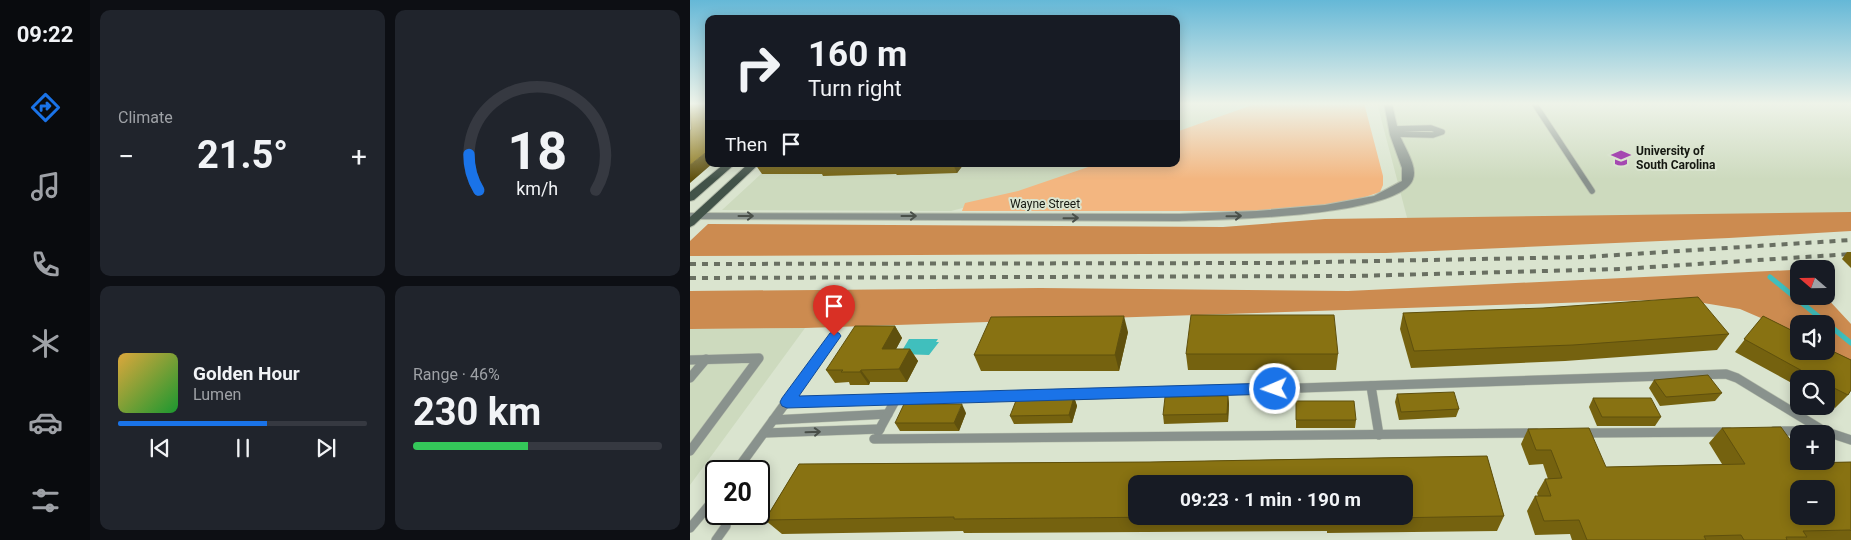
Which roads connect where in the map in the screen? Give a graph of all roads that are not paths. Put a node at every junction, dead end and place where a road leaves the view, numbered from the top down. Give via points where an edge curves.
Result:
1 (1393, 128) edge
2 (1429, 128) edge
3 (1432, 128) edge
4 (1551, 128) edge
5 (1394, 132) junction
6 (726, 167) edge
7 (751, 167) edge
8 (1592, 191) dead end
9 (690, 198) edge
10 (692, 219) edge
11 (834, 336) dead end
12 (706, 359) junction
13 (690, 360) edge
14 (690, 378) edge
15 (1371, 386) junction
16 (896, 399) junction
17 (787, 402) junction
18 (888, 414) junction
19 (773, 420) junction
20 (1814, 425) edge
21 (880, 429) junction
22 (1764, 431) edge
23 (1790, 431) edge
24 (1735, 432) edge
25 (764, 433) junction
26 (1546, 433) edge
27 (1576, 433) edge
28 (1379, 435) junction
29 (1835, 435) edge
30 (1851, 440) edge
31 (690, 451) edge
32 (744, 460) edge
33 (705, 510) edge
34 (726, 525) edge
35 (690, 528) edge
36 (716, 540) edge

1 - 5 street
2 - 5 lane
3 - 5 lane via 1442,132 1433,135
4 - 8 lane
10 -> 5 street, Wayne Street via 1251,215 1324,209 1380,199 1404,186 1409,176
6 - 9 main road
7 - 10 main road
11 - 17 lane
12 - 13 lane
12 - 14 lane
12 - 31 lane via 760,358
15 - 16 lane
15 - 20 lane via 1726,374
15 - 28 lane
16 - 17 lane
16 - 18 lane
17 - 19 lane
18 - 19 lane
18 - 21 lane
19 - 25 lane
25 -> 21 lane
21 - 28 lane via 874,439
22 - 23 lane
24 - 27 lane
25 - 32 lane
26 - 28 lane
29 - 30 lane
33 - 35 lane
34 - 36 lane

